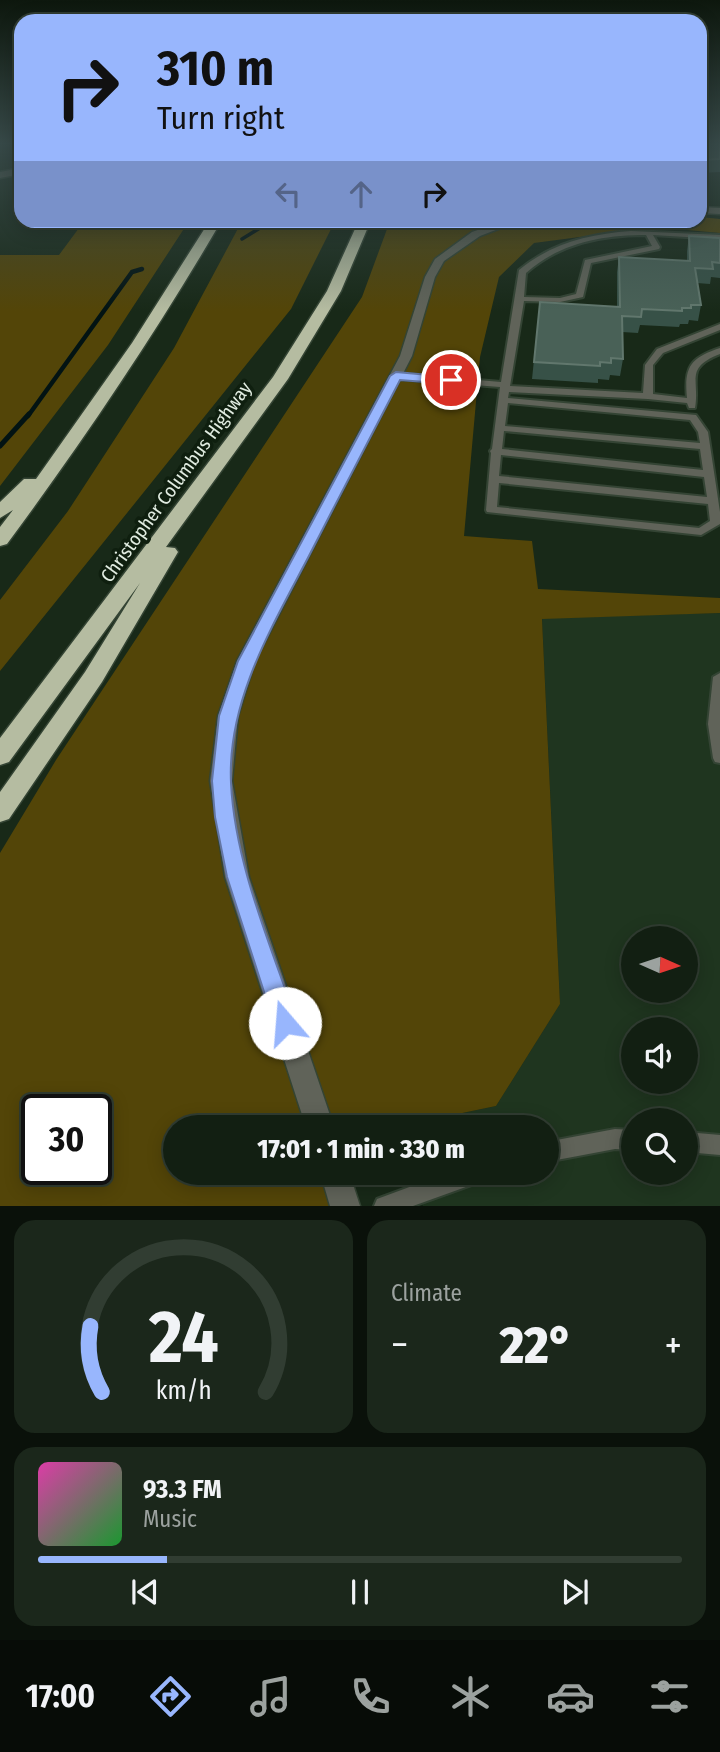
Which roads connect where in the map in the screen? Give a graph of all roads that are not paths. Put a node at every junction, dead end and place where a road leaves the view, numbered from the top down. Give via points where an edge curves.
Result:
1 (211, 228) edge
2 (362, 228) edge
3 (494, 228) edge
4 (648, 233) junction
5 (720, 237) edge
6 (520, 299) junction
7 (720, 327) edge
8 (720, 351) edge
9 (396, 376) junction
10 (504, 391) junction
11 (648, 396) junction
12 (691, 401) junction
13 (693, 417) junction
14 (499, 428) junction
15 (81, 432) junction
16 (236, 437) junction
17 (705, 446) junction
18 (495, 451) junction
19 (709, 474) junction
20 (493, 479) junction
21 (713, 501) junction
22 (0, 512) edge
23 (0, 540) edge
24 (720, 677) edge
25 (0, 756) edge
26 (720, 758) edge
27 (0, 812) edge
28 (316, 1115) edge
29 (621, 1139) edge
30 (698, 1143) edge
31 (720, 1145) edge
32 (559, 1150) edge
33 (338, 1185) edge
34 (444, 1185) edge
35 (345, 1206) edge
36 (384, 1206) edge

1 - 15 highway via 163,311
2 - 16 highway, Christopher Columbus Highway via 334,291 280,379
3 - 9 street via 476,234 440,259
4 - 5 lane
4 - 6 lane via 592,237 559,247 522,272
4 - 6 lane via 656,247 588,262 580,295 560,300
6 - 10 lane
7 - 11 lane via 660,351 649,365
8 - 12 lane via 695,361 689,372
9 - 10 lane
9 - 28 street via 246,661 228,716 221,781 237,877
10 - 11 lane
10 - 13 lane
10 - 14 lane
11 - 12 lane
12 - 13 lane
13 - 17 lane via 703,432
14 - 17 lane
14 - 18 lane
15 - 22 highway
15 - 23 highway
16 - 25 highway, Christopher Columbus Highway
16 - 27 highway via 94,677
17 - 19 lane
18 - 19 lane
18 - 20 lane
19 - 21 lane
20 - 21 lane
20 - 21 lane via 491,510 701,532 716,522
24 - 26 lane via 715,724
29 - 32 lane
30 - 31 lane
33 - 35 street
34 - 36 lane

